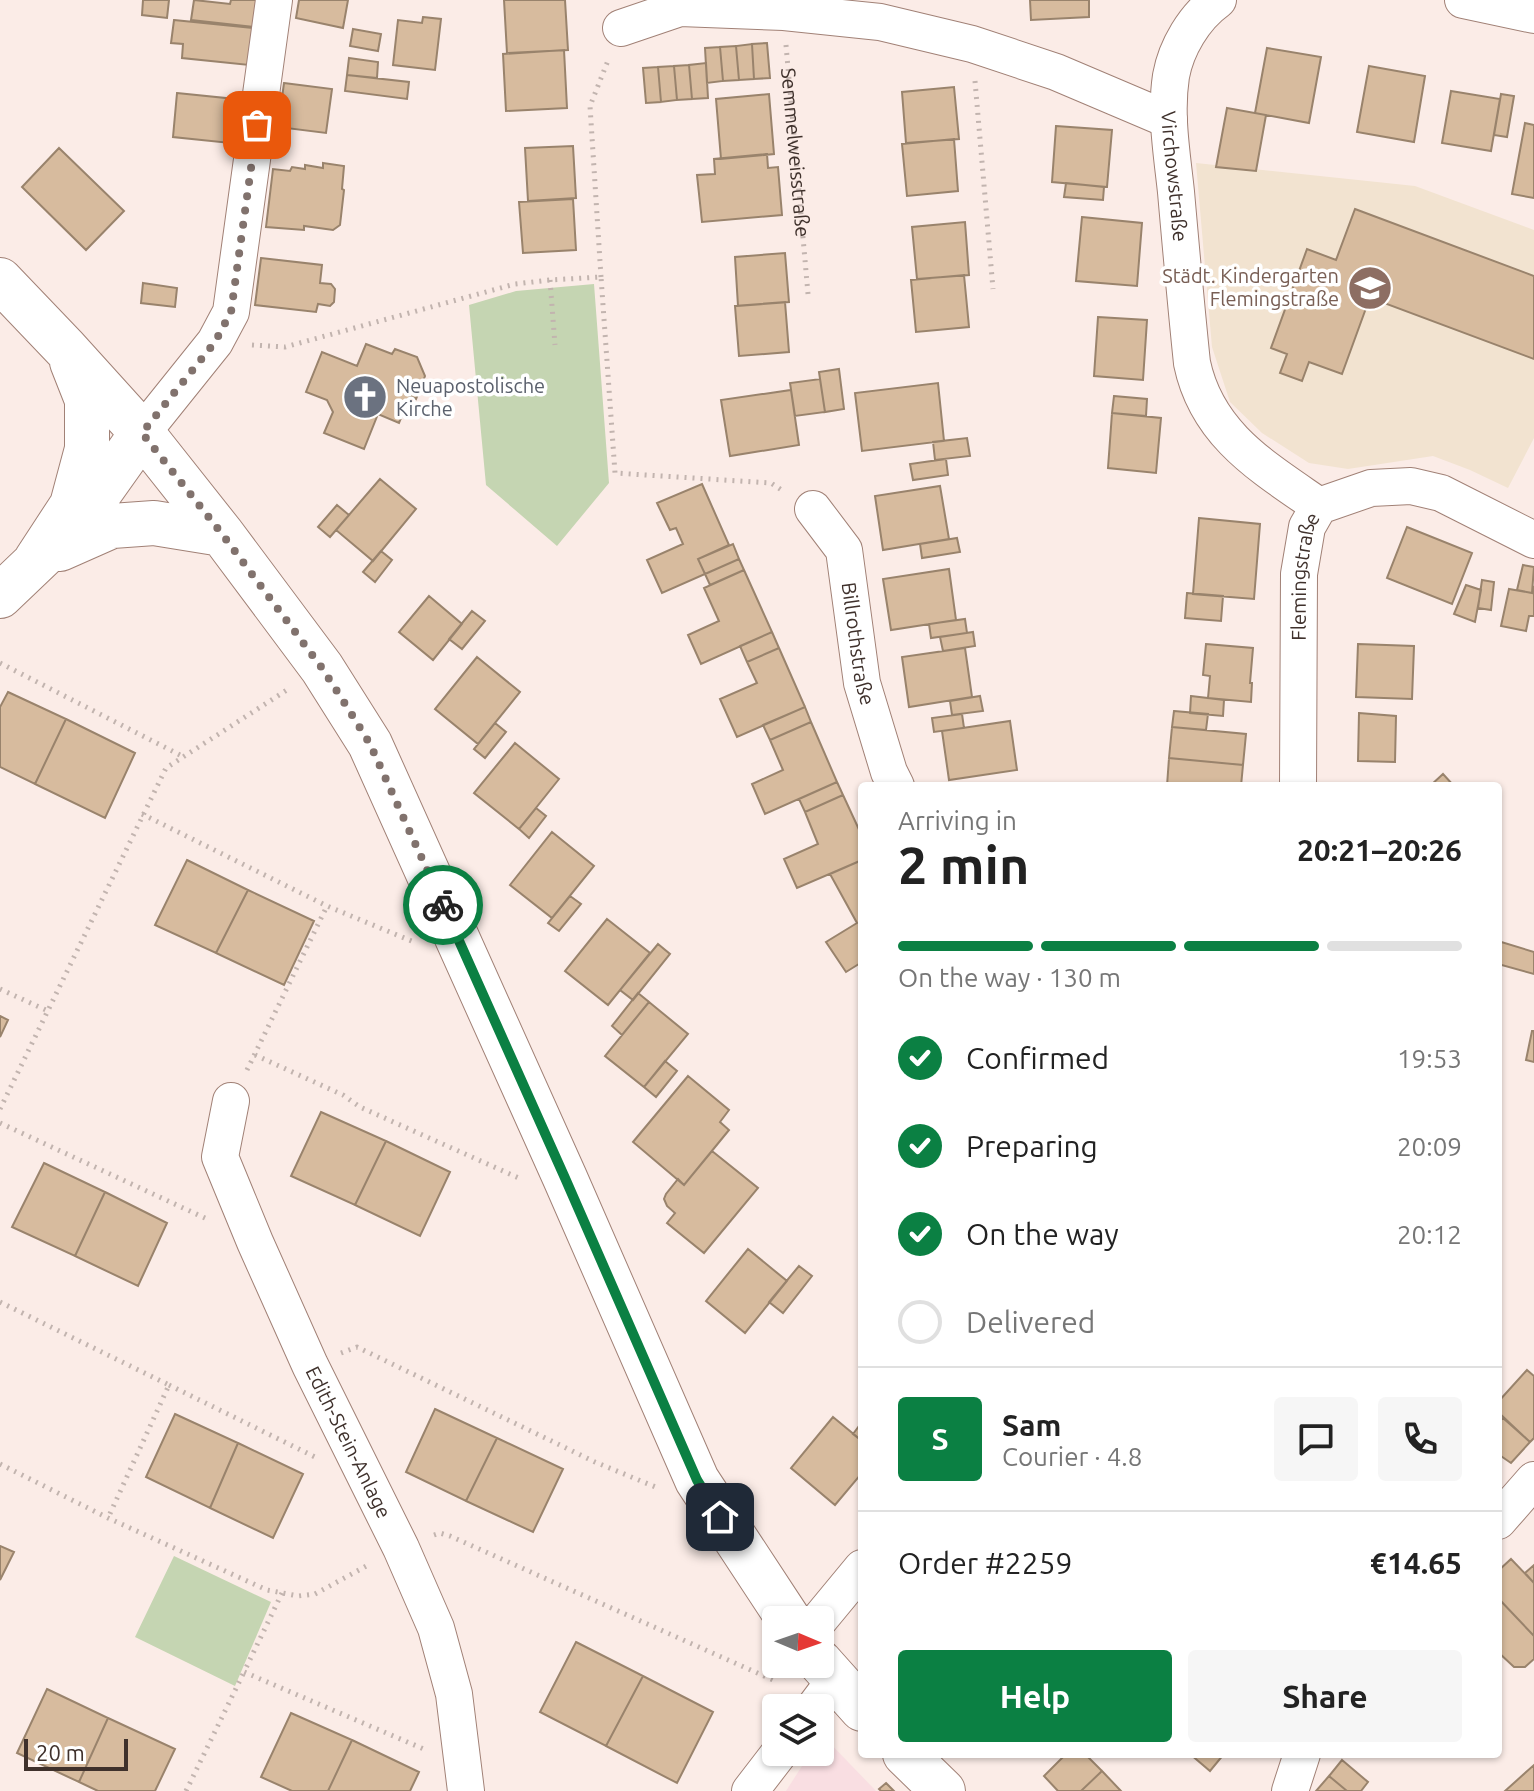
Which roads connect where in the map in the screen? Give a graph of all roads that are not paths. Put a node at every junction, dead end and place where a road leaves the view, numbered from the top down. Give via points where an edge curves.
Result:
1 (274, 0) edge
2 (1218, 0) edge
3 (1463, 0) edge
4 (1534, 15) edge
5 (621, 28) road end
6 (1169, 120) junction
7 (0, 280) edge
8 (66, 349) junction
9 (142, 433) junction
10 (87, 449) junction
11 (1319, 506) junction
12 (813, 509) road end
13 (222, 534) junction
14 (1534, 540) edge
15 (36, 560) junction
16 (0, 596) edge
17 (894, 782) edge
18 (1298, 782) edge
19 (231, 1101) road end
20 (1534, 1480) edge
21 (1502, 1516) edge
22 (858, 1573) edge
23 (780, 1606) edge
24 (831, 1606) edge
25 (909, 1758) edge
26 (1301, 1758) edge
27 (769, 1766) edge
28 (465, 1779) edge
29 (750, 1791) edge
30 (943, 1791) edge
31 (1290, 1791) edge

1 - 9 street via 231,312 215,342
2 - 6 street, Virchowstraße via 1189,30 1179,51
3 - 4 street
5 - 6 street via 680,8 880,22 1056,72
6 - 11 street, Virchowstraße via 1196,384 1233,442
7 - 8 street
8 - 9 street
8 - 10 street via 87,400
9 - 10 street via 101,440
9 - 13 street
9 - 15 street via 93,502
10 - 15 street via 72,505
11 - 14 street, Flemingstraße via 1371,488 1411,486 1441,493
11 - 18 street, Flemingstraße via 1307,527 1299,574
12 - 17 street, Billrothstraße via 844,550 862,683
13 - 15 street via 154,523 112,526
13 - 23 street via 322,668 370,744 697,1480
15 - 16 street
19 - 28 street, Edith-Stein-Anlage via 220,1157 310,1365 436,1628 454,1694
20 - 21 street
22 - 24 street
25 - 30 street
26 - 31 street
27 - 29 street

